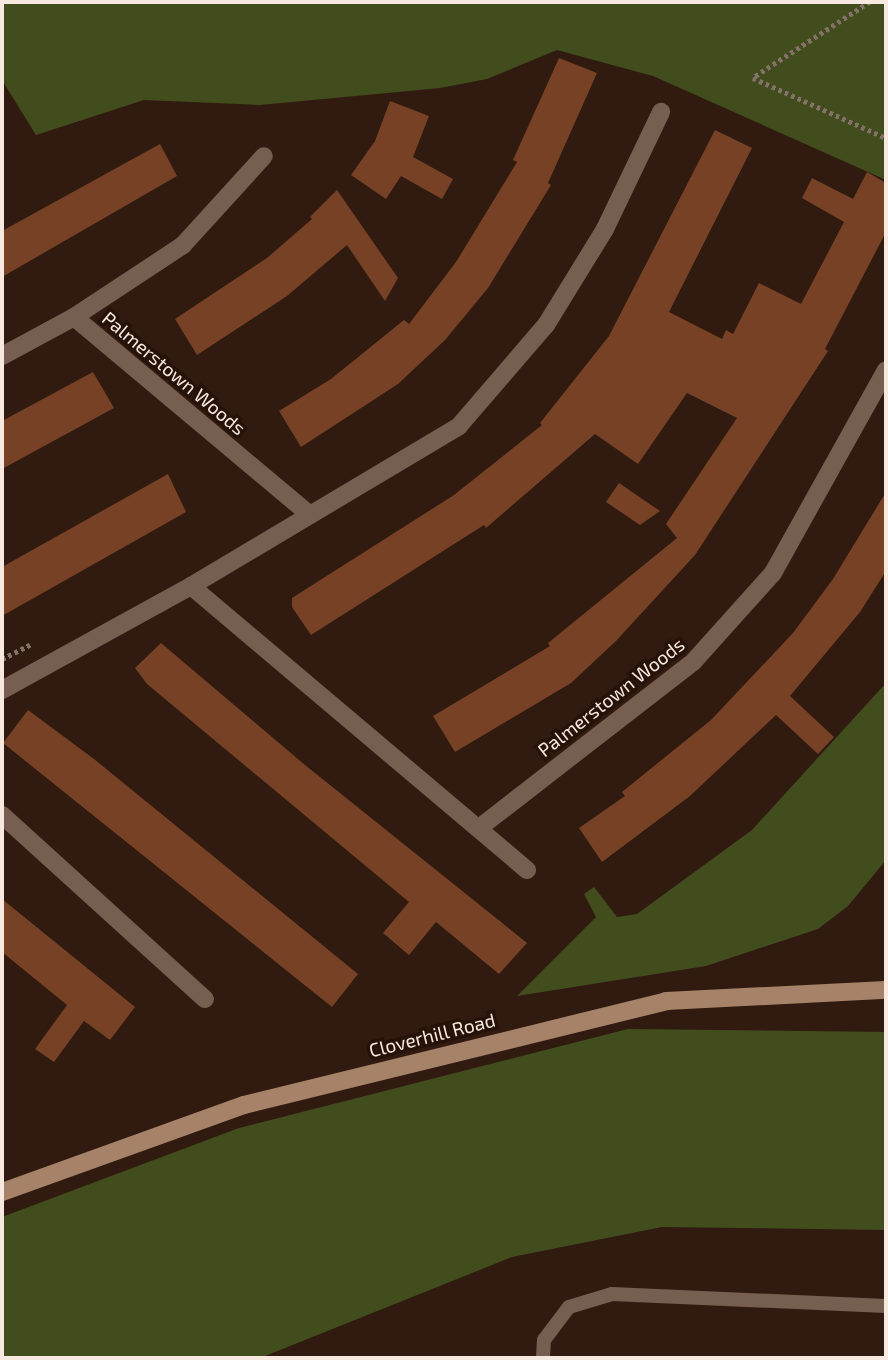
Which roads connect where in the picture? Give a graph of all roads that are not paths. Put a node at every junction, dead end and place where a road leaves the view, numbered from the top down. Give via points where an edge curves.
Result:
1 (661, 112) dead end
2 (264, 156) dead end
3 (74, 317) junction
4 (2, 356) edge
5 (886, 370) edge
6 (310, 515) junction
7 (191, 586) junction
8 (2, 690) edge
9 (2, 815) edge
10 (479, 828) junction
11 (527, 870) dead end
12 (886, 990) edge
13 (205, 999) dead end
14 (2, 1192) edge
15 (886, 1306) edge
16 (544, 1358) edge

1 - 6 street via 605,229 546,325 459,426
2 - 3 street, Palmerstown Woods via 183,245
3 - 4 street, Palmerstown Woods
3 - 6 street, Palmerstown Woods
5 - 10 street, Palmerstown Woods via 773,573 694,661
6 - 7 street
7 - 8 street
7 - 10 street
9 - 13 street
10 - 11 street
12 - 14 street, Cloverhill Road via 666,1001 244,1105
15 - 16 lane via 612,1294 569,1307 544,1340

